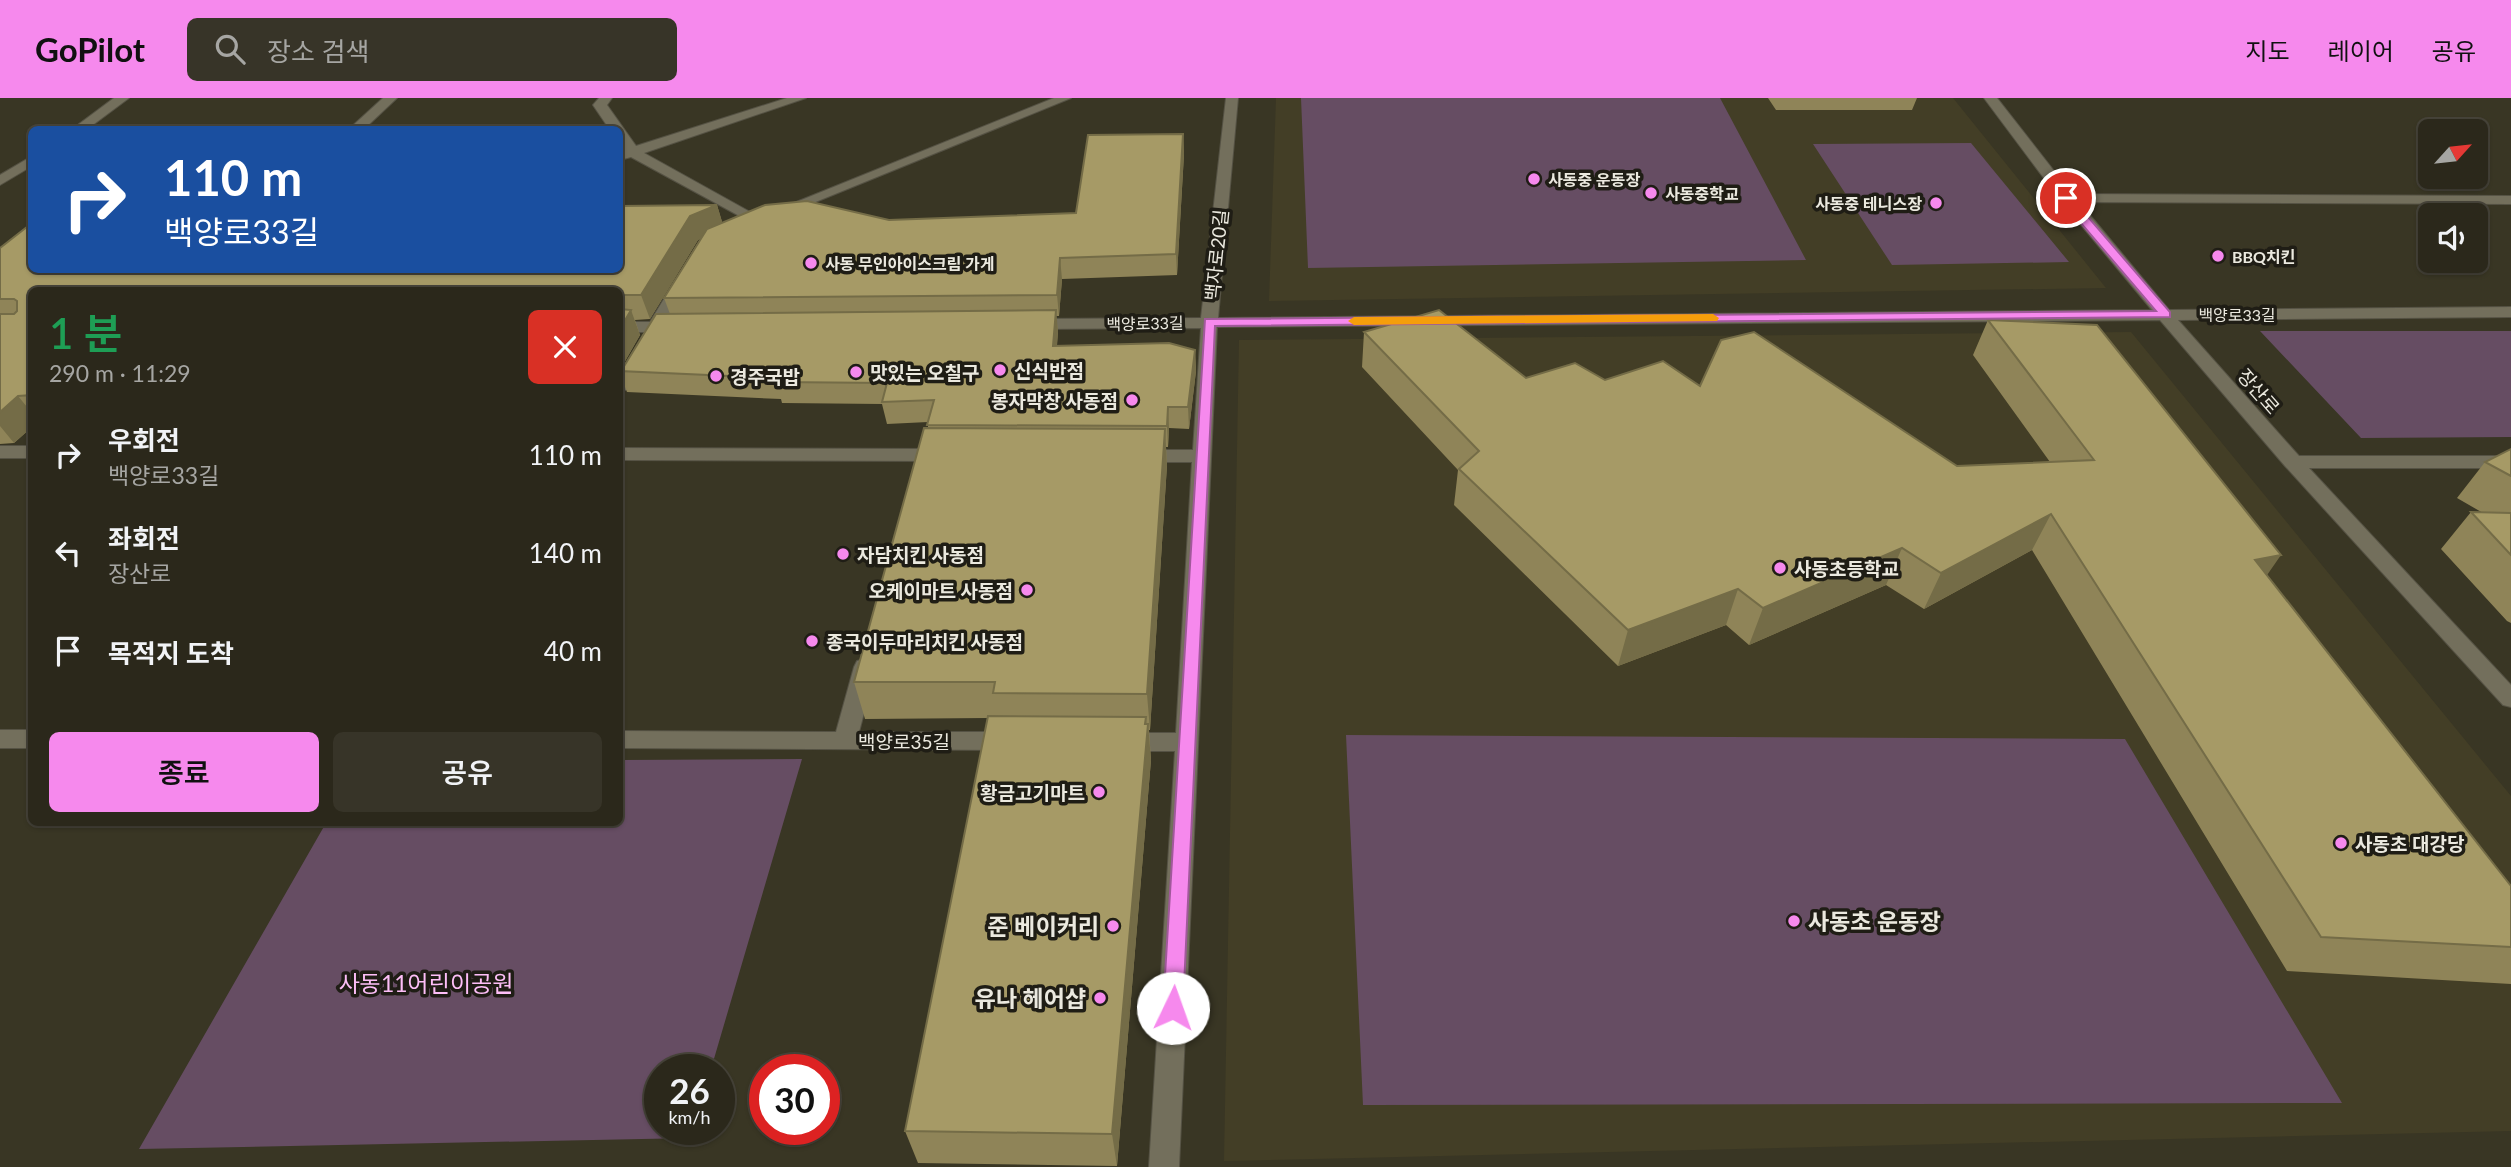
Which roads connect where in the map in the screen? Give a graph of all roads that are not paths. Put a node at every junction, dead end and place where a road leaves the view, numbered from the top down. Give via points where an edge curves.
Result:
1 (123, 98) edge
2 (391, 98) edge
3 (606, 98) edge
4 (800, 98) edge
5 (1065, 98) edge
6 (1232, 98) edge
7 (1990, 98) edge
8 (82, 126) edge
9 (359, 126) edge
10 (615, 126) edge
11 (626, 154) edge
12 (28, 163) edge
13 (0, 181) edge
14 (2066, 198) junction
15 (2511, 200) edge
16 (756, 221) junction
17 (736, 230) edge
18 (691, 268) edge
19 (2511, 312) edge
20 (2166, 315) junction
21 (1209, 322) junction
22 (1016, 324) edge
23 (623, 327) edge
24 (656, 327) junction
25 (697, 327) edge
26 (623, 383) edge
27 (0, 452) edge
28 (28, 452) edge
29 (623, 454) edge
30 (921, 455) junction
31 (961, 455) edge
32 (1122, 456) edge
33 (1203, 456) junction
34 (2292, 462) junction
35 (2511, 462) edge
36 (914, 481) edge
37 (869, 651) edge
38 (2511, 699) edge
39 (0, 739) edge
40 (28, 739) edge
41 (623, 740) edge
42 (845, 741) junction
43 (1037, 742) edge
44 (1105, 742) edge
45 (1188, 742) junction
46 (1164, 1167) edge

1 - 8 street
2 - 9 street
3 - 10 street via 600,104
4 - 11 street
5 - 16 street
6 - 21 street, 백자로20길
7 - 14 street, 장산로
11 - 16 street
12 - 13 street
14 - 15 street
14 - 20 street, 장산로
16 - 17 street
18 - 24 street
19 - 20 street, 백양로33길
20 - 21 street, 백양로33길
20 - 34 street, 장산로
21 - 22 street, 백양로33길
21 - 33 street, 백자로20길
23 - 24 street
24 - 25 street
24 - 26 street
27 - 28 street
29 - 30 street
30 - 31 street
30 - 36 street
32 - 33 street
33 - 45 street, 백자로20길
34 - 35 street
34 - 38 street, 장산로
37 - 42 street
39 - 40 street
41 - 42 street, 백양로35길
42 - 43 street, 백양로35길
44 - 45 street
45 - 46 street, 백자로20길

